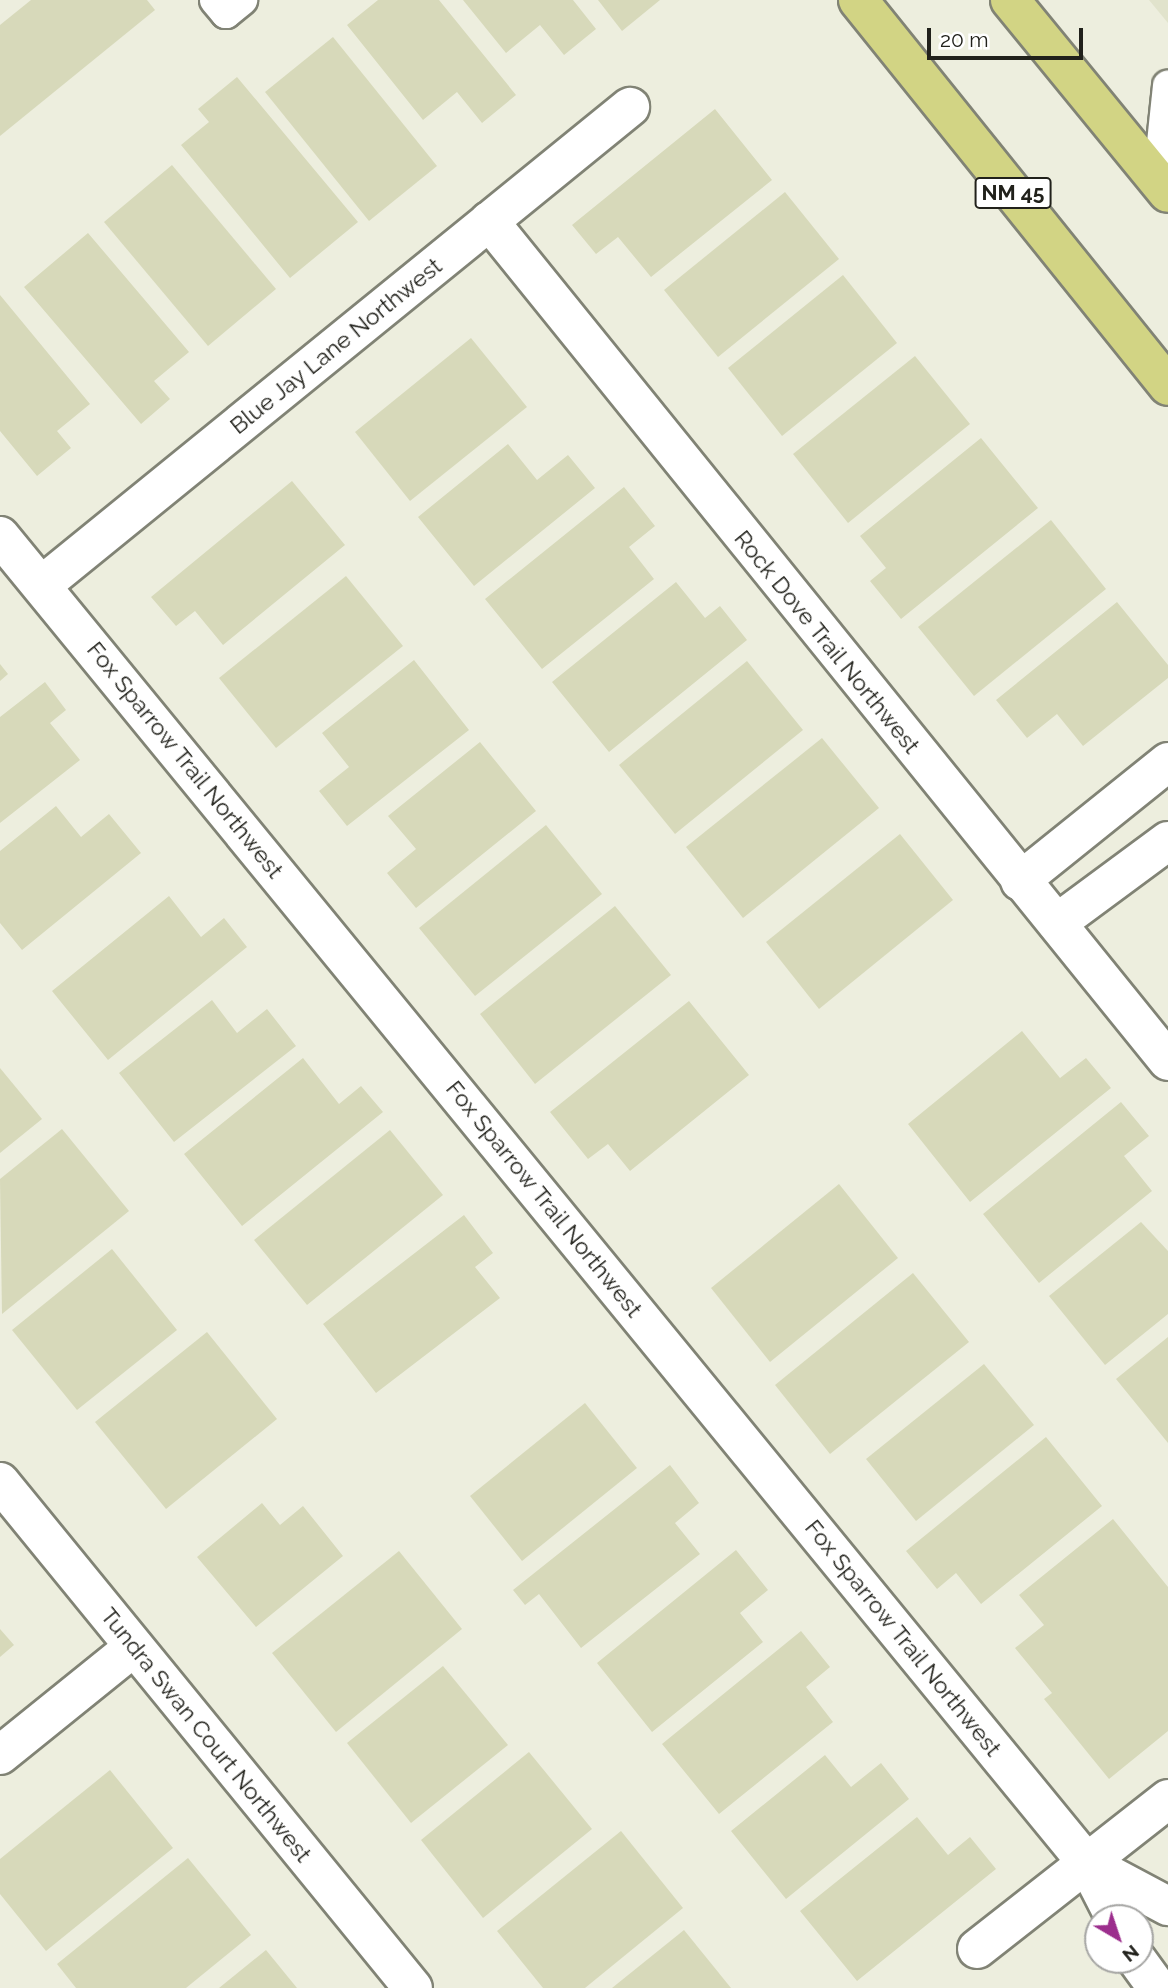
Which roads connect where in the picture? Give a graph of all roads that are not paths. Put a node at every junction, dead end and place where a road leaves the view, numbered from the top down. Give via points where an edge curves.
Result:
1 (215, 0) edge
2 (242, 0) edge
3 (858, 0) edge
4 (1010, 0) edge
5 (1168, 86) edge
6 (629, 107) dead end
7 (1163, 187) edge
8 (489, 221) junction
9 (1168, 386) edge
10 (0, 536) edge
11 (42, 585) junction
12 (1168, 762) edge
13 (1168, 841) edge
14 (1020, 881) junction
15 (1056, 923) junction
16 (1168, 1061) edge
17 (0, 1482) edge
18 (134, 1647) junction
19 (0, 1755) edge
20 (1168, 1799) edge
21 (1087, 1863) junction
22 (1108, 1904) edge
23 (1168, 1906) edge
24 (976, 1949) dead end
25 (413, 1988) edge

1 - 2 lane via 226,13
3 - 9 main road, NM 45
4 - 7 main road
5 - 7 lane
6 - 8 street, Blue Jay Lane Northwest
8 - 11 street, Blue Jay Lane Northwest
8 - 14 street, Rock Dove Trail Northwest
10 - 11 street, Fox Sparrow Trail Northwest
11 - 21 street, Fox Sparrow Trail Northwest
12 - 14 street
13 - 15 street
14 - 15 street, Rock Dove Trail Northwest
15 - 16 street, Rock Dove Trail Northwest
17 - 18 street, Tundra Swan Court Northwest
18 - 19 street
18 - 25 street, Tundra Swan Court Northwest
20 - 21 street
21 - 22 street, Fox Sparrow Trail Northwest
21 - 23 street, Fox Sparrow Trail Northwest
21 - 24 street

